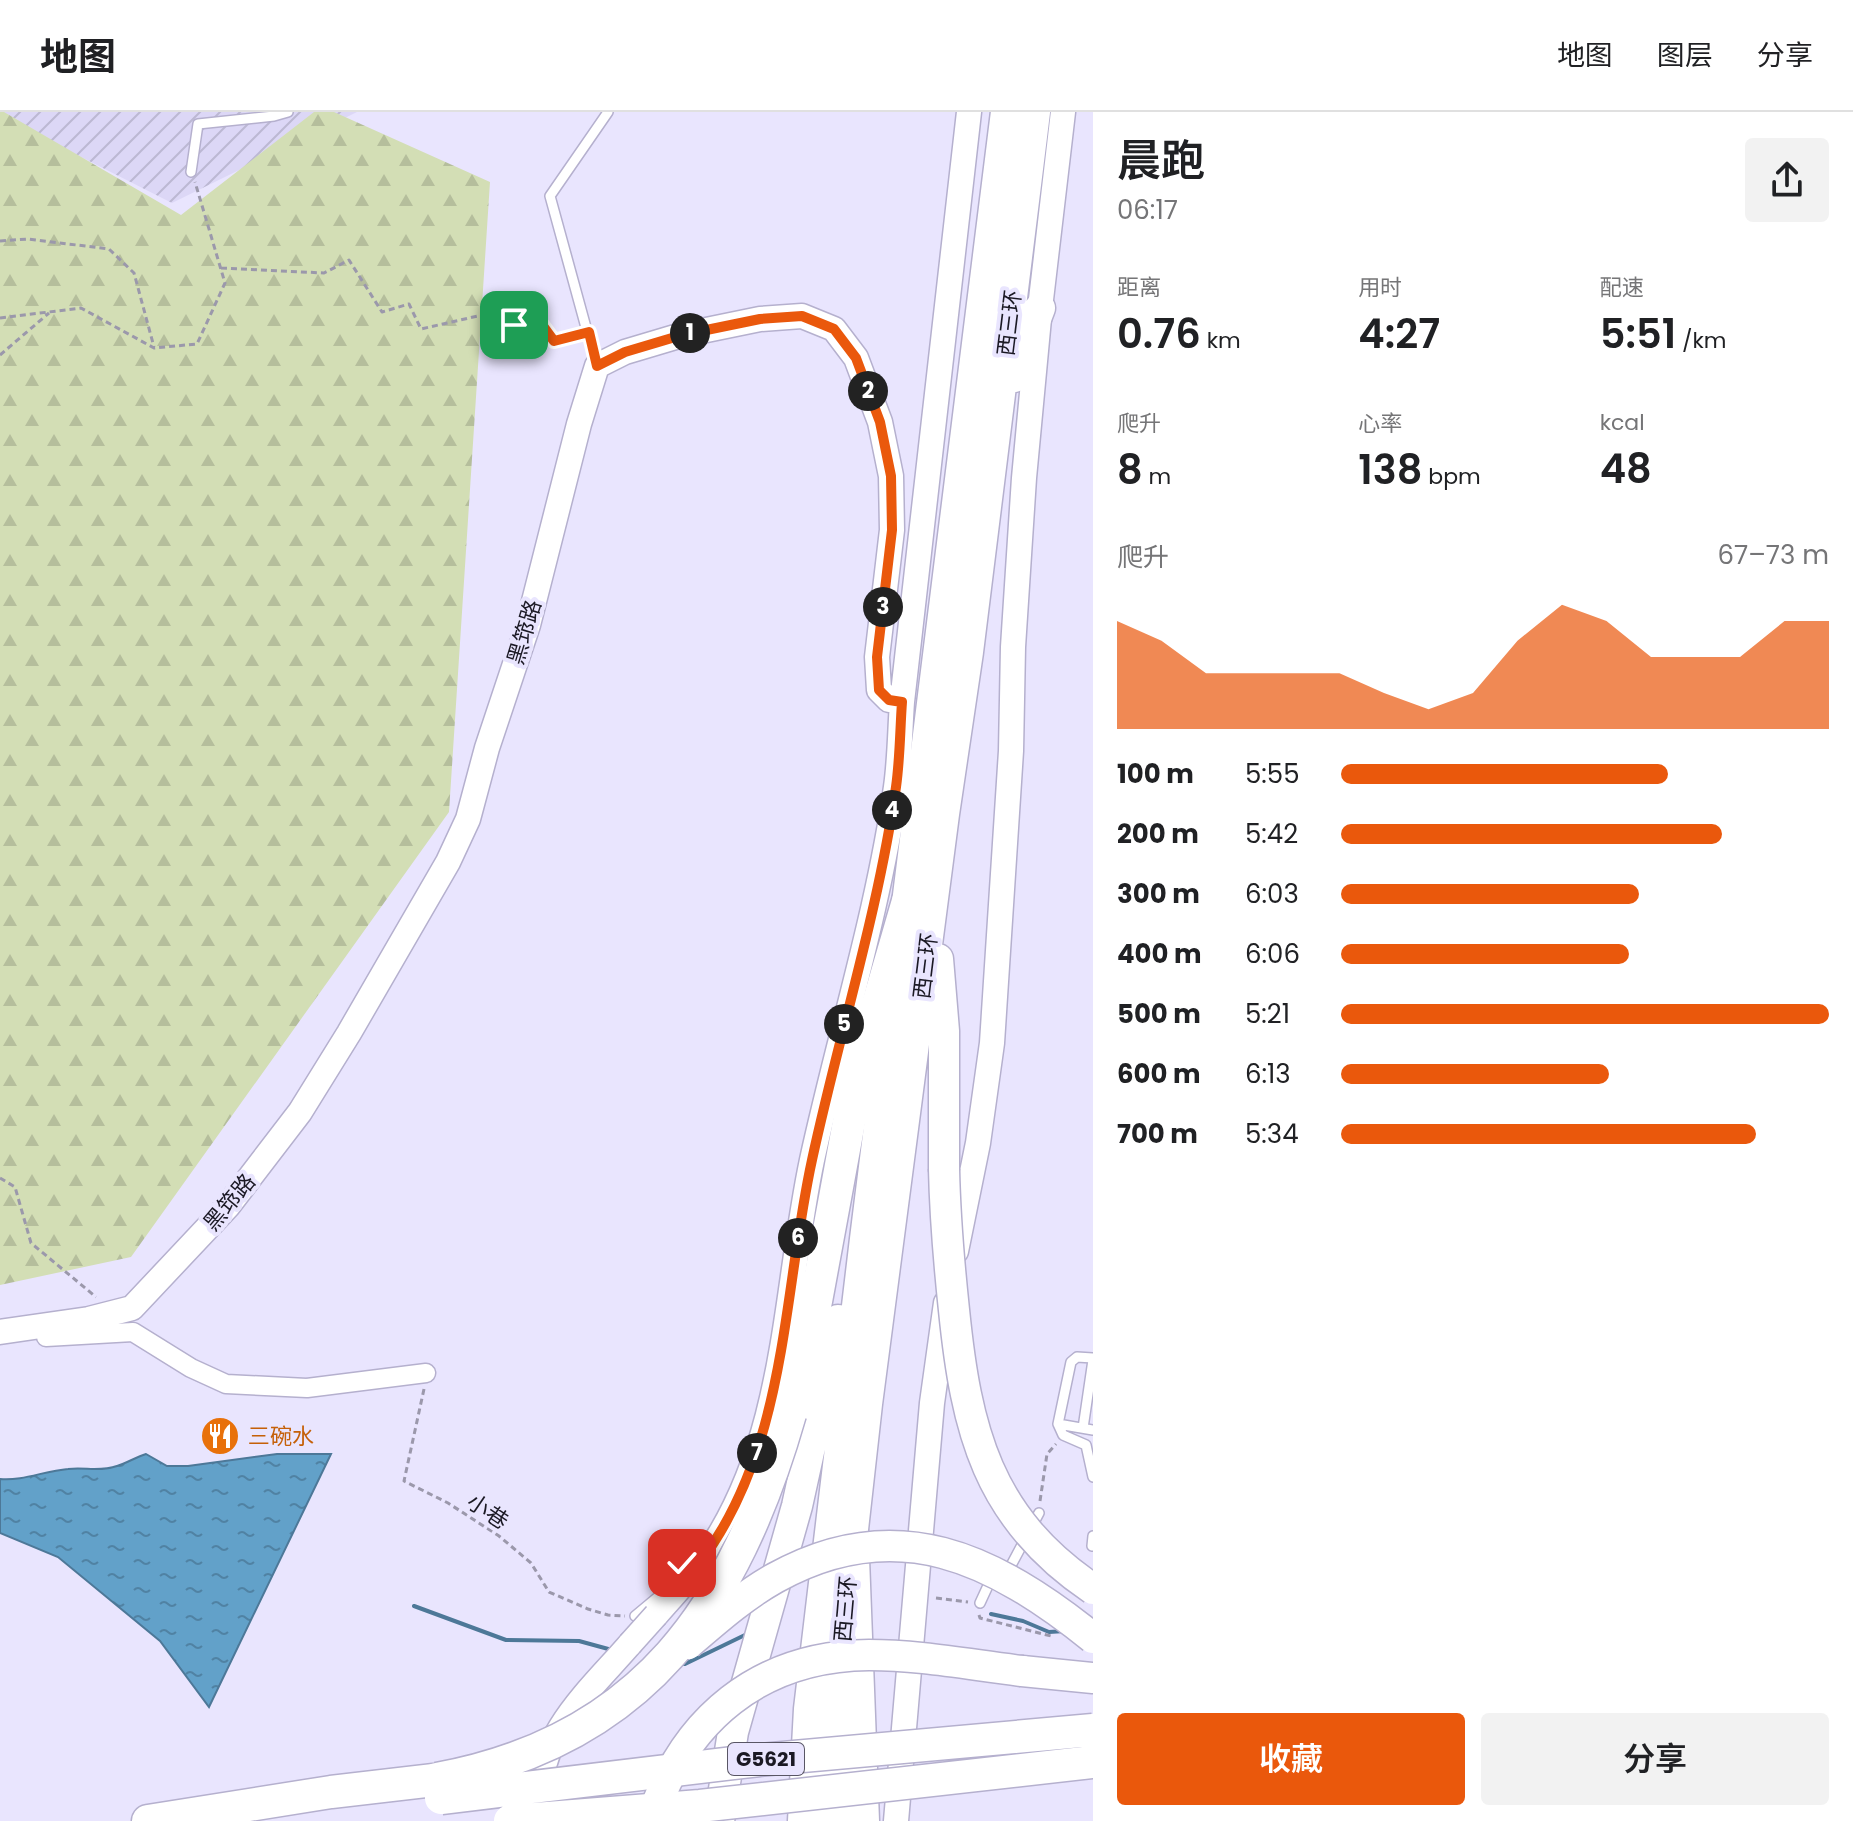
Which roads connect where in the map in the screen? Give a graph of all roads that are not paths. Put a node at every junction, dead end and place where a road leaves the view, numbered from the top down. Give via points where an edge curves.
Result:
1 (288, 112) edge
2 (608, 112) edge
3 (969, 112) edge
4 (1006, 112) edge
5 (1035, 112) edge
6 (1063, 112) edge
7 (191, 172) road end
8 (1040, 308) junction
9 (597, 366) junction
10 (997, 424) junction
11 (902, 702) junction
12 (920, 903) junction
13 (874, 1166) junction
14 (0, 1332) edge
15 (0, 1343) edge
16 (1093, 1359) edge
17 (426, 1373) road end
18 (1058, 1424) junction
19 (1088, 1429) edge
20 (1093, 1477) edge
21 (1039, 1513) road end
22 (852, 1532) junction
23 (1093, 1589) edge
24 (980, 1603) road end
25 (1093, 1638) edge
26 (656, 1671) junction
27 (1093, 1678) edge
28 (1093, 1730) edge
29 (1093, 1762) edge
30 (437, 1789) junction
31 (148, 1821) edge
32 (228, 1821) edge
33 (510, 1821) edge
34 (544, 1821) edge
35 (651, 1821) edge
36 (719, 1821) edge
37 (803, 1821) edge
38 (832, 1821) edge
39 (863, 1821) edge
40 (896, 1821) edge

1 - 7 lane via 198,124
2 - 9 lane via 550,196
3 - 11 main road
4 - 12 highway, 西三环
5 - 10 highway, 西三环
6 - 8 main road
8 - 10 highway
8 - 40 main road via 1018,561 992,1043 932,1403
9 - 11 main road via 682,335 760,319 802,316 834,329 856,358 880,422 891,476 892,530 877,657 879,690 889,700
9 - 14 main road, 黑筇路 via 528,625 468,819 349,1033 300,1112 228,1206 132,1308
10 - 12 highway, 西三环
11 - 34 main road, bridge via 885,855 812,1162 774,1399 758,1451 734,1508 699,1564 646,1616 548,1748 540,1783
12 - 13 highway, 西三环
12 - 22 highway, 西三环
12 - 23 highway, bridge via 944,1031 946,1232 970,1418 999,1492 1046,1552
12 - 26 highway, bridge via 858,1073 816,1301 778,1458 741,1548 712,1599
13 - 36 highway via 797,1506 733,1732
13 - 37 highway, 西三环 via 809,1709
15 - 17 street via 133,1332 226,1384 307,1388
16 - 18 lane via 1077,1357 1071,1362
16 - 19 lane
18 - 19 lane
18 - 20 lane via 1063,1435 1086,1445
21 - 24 lane via 1003,1581 993,1576
22 - 38 highway, 西三环
22 - 39 highway
25 - 26 highway, bridge via 1041,1598 985,1567 937,1550 881,1545 827,1555 772,1579
26 - 30 highway, bridge via 565,1738
27 - 35 highway, bridge via 894,1656 854,1656 805,1665 751,1687 700,1728 666,1780
28 - 30 highway, G5621, bridge
29 - 33 highway, G5621, bridge via 700,1806
30 - 31 highway via 331,1792
30 - 32 highway, G5621

